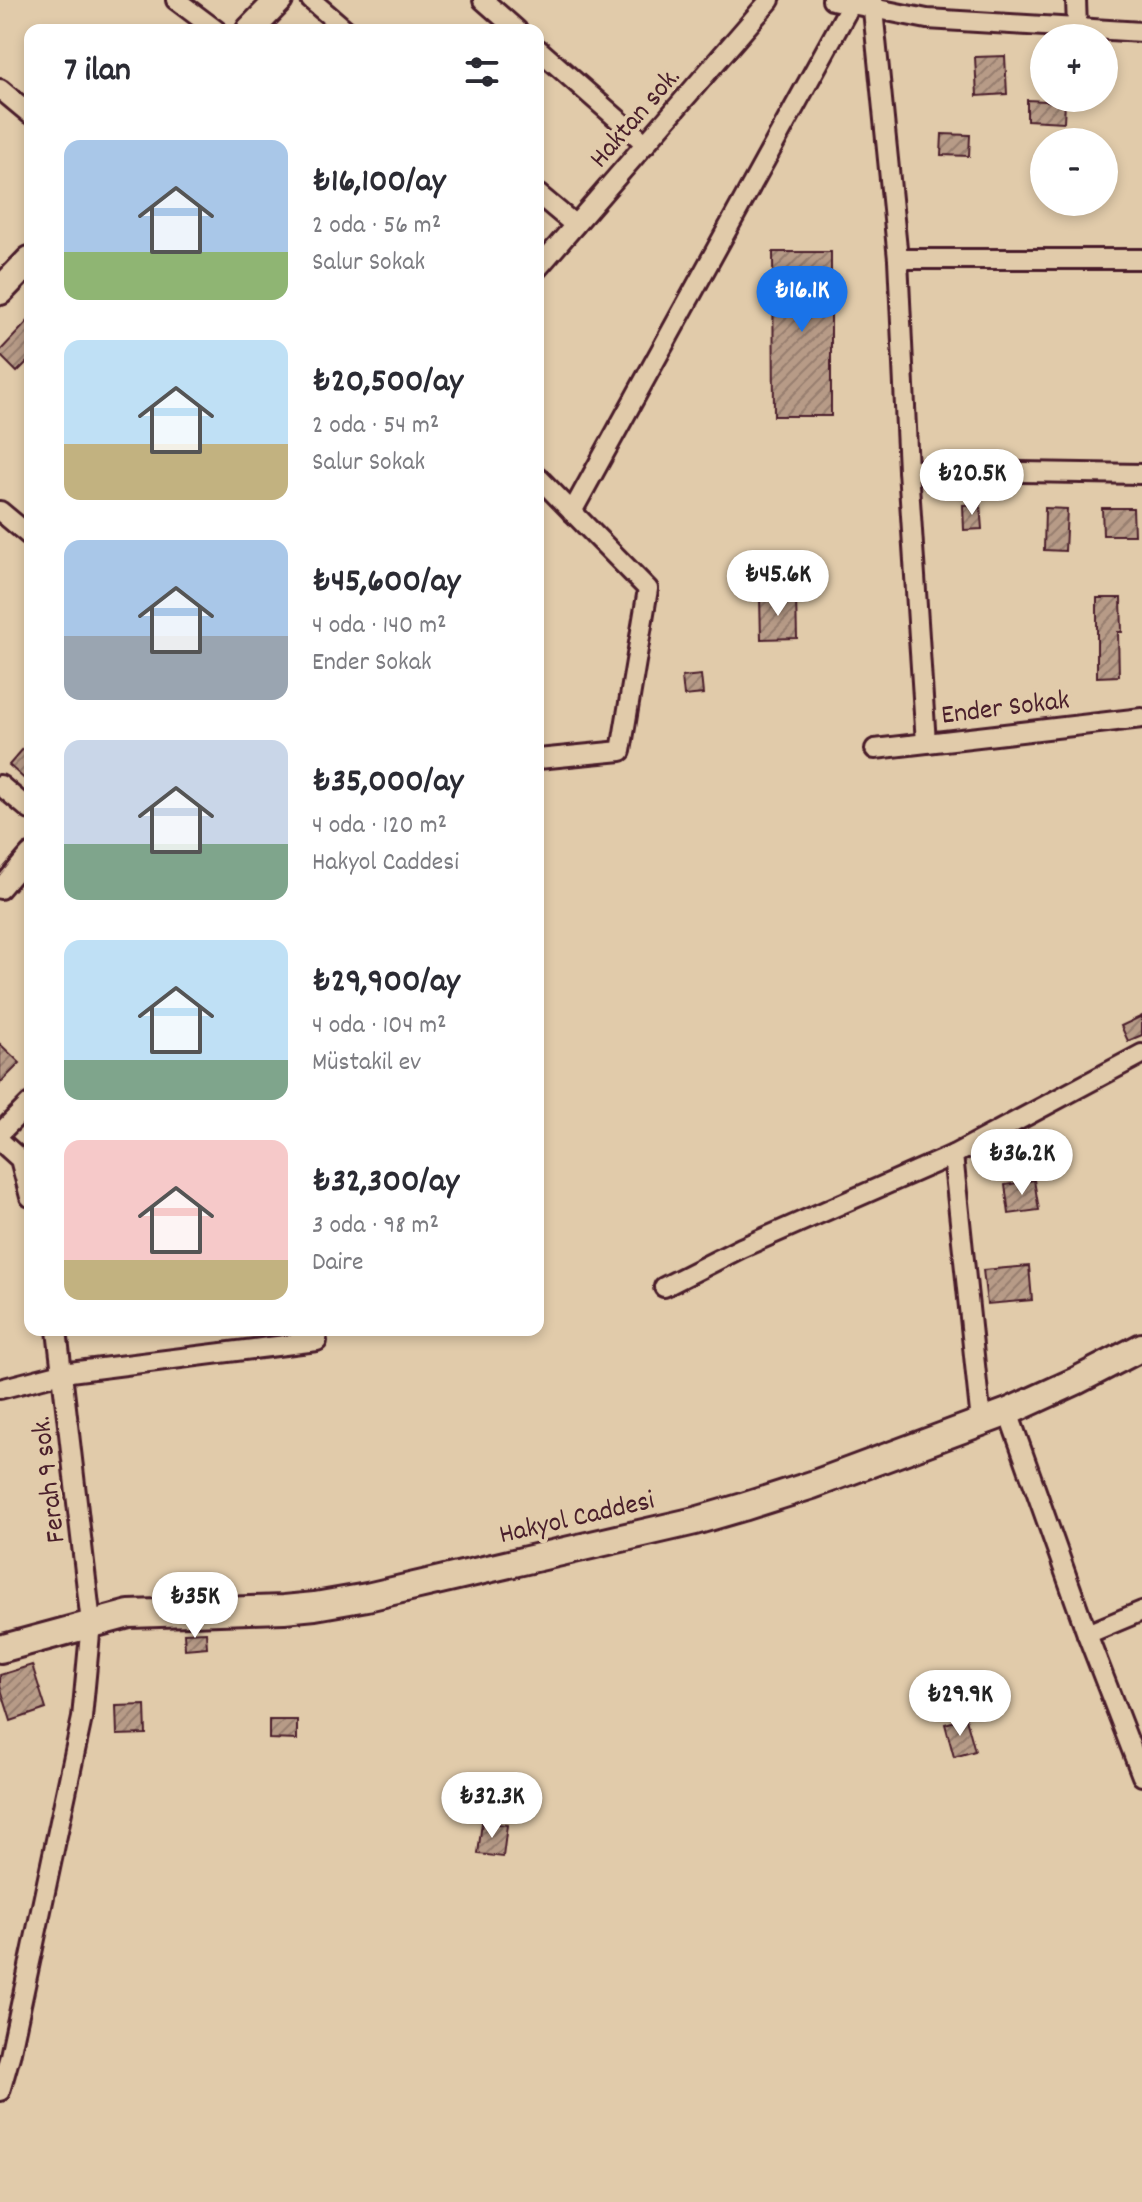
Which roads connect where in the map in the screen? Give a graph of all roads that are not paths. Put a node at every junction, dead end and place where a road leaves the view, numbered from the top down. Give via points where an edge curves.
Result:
1 (176, 0) edge
2 (279, 0) edge
3 (311, 0) edge
4 (483, 0) edge
5 (770, 0) edge
6 (1076, 0) edge
7 (842, 2) edge
8 (872, 5) edge
9 (208, 24) edge
10 (256, 24) edge
11 (339, 24) edge
12 (510, 24) edge
13 (1077, 24) edge
14 (1030, 25) edge
15 (1118, 31) edge
16 (1142, 32) edge
17 (544, 54) edge
18 (0, 89) edge
19 (24, 109) edge
20 (646, 144) junction
21 (544, 199) edge
22 (575, 225) junction
23 (898, 259) junction
24 (1142, 259) edge
25 (544, 261) edge
26 (908, 470) junction
27 (1142, 474) edge
28 (544, 483) edge
29 (0, 511) edge
30 (572, 512) junction
31 (24, 531) edge
32 (1142, 718) edge
33 (926, 743) junction
34 (875, 749) dead end
35 (544, 758) edge
36 (0, 785) edge
37 (24, 805) edge
38 (24, 861) edge
39 (0, 889) edge
40 (1142, 1054) edge
41 (24, 1109) edge
42 (0, 1133) edge
43 (0, 1141) edge
44 (953, 1155) junction
45 (24, 1174) edge
46 (664, 1287) dead end
47 (58, 1336) edge
48 (317, 1341) dead end
49 (1142, 1347) edge
50 (62, 1373) junction
51 (0, 1389) edge
52 (1008, 1412) junction
53 (981, 1422) junction
54 (1142, 1611) edge
55 (91, 1623) junction
56 (1087, 1634) junction
57 (0, 1649) edge
58 (1142, 1776) edge
59 (0, 2091) edge

1 - 9 street
2 - 10 street
3 - 11 street
4 - 12 street
5 - 20 street, Haktan sok.
6 - 13 street
7 - 8 street
7 - 30 street
8 - 14 street via 927,19
8 - 23 street
15 - 16 street
17 - 20 street
18 - 19 street
20 - 22 street, Haktan sok.
21 - 22 street
22 - 25 street, Haktan sok.
23 - 24 street
23 - 26 street
26 - 27 street
26 - 33 street
28 - 30 street
29 - 31 street
30 - 35 street via 648,589 621,751
32 - 33 street, Ender Sokak
33 - 34 street, Ender Sokak
36 - 37 street
38 - 39 street
40 - 44 street
41 - 42 street
43 - 45 street via 20,1159
44 - 46 street
44 - 53 street
47 - 50 street, Ferah 9 sok.
48 - 50 street
49 - 52 street, Hakyol Caddesi
50 - 51 street
50 - 55 street, Ferah 9 sok.
52 - 53 street, Hakyol Caddesi
52 - 56 street
53 - 55 street, Hakyol Caddesi via 707,1518 367,1597 284,1609 129,1614
54 - 56 street
55 - 57 street, Hakyol Caddesi
55 - 59 street, Ferah 9 sok. via 82,1718
56 - 58 street

